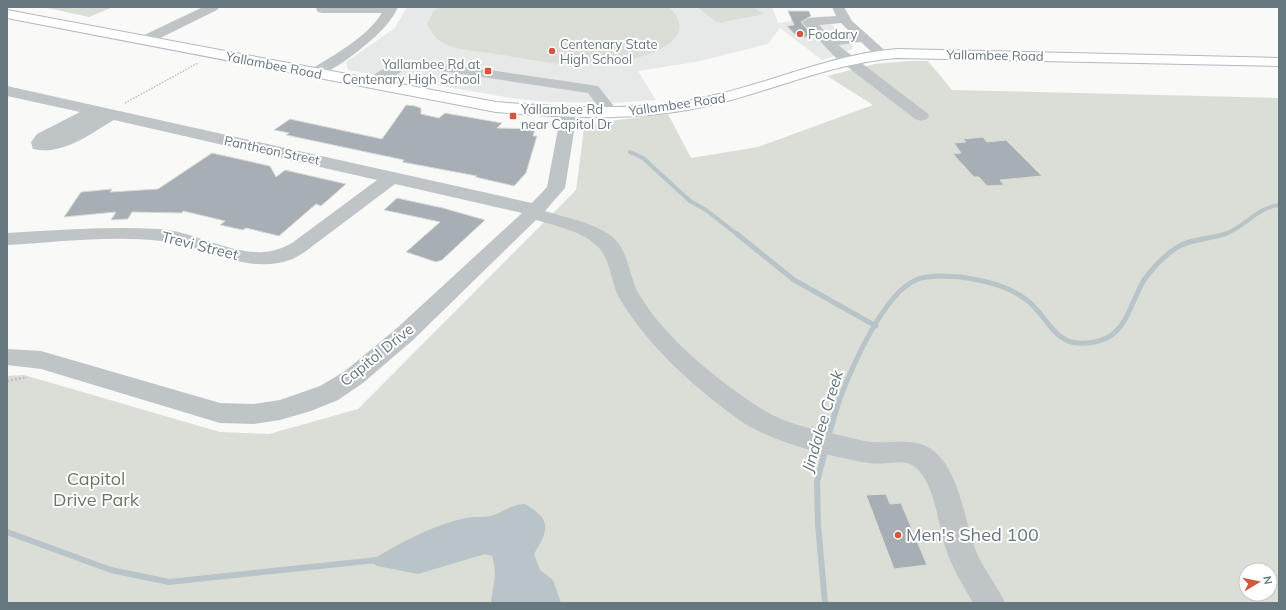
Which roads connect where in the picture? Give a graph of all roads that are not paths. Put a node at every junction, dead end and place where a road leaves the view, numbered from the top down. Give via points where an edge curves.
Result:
1 (213, 7) edge
2 (392, 8) edge
3 (322, 9) dead end
4 (841, 13) edge
5 (7, 14) edge
6 (864, 38) junction
7 (144, 40) junction
8 (827, 42) junction
9 (883, 55) junction
10 (850, 61) junction
11 (1279, 62) edge
12 (315, 73) junction
13 (373, 84) junction
14 (7, 91) edge
15 (569, 113) junction
16 (606, 113) junction
17 (921, 116) dead end
18 (391, 178) junction
19 (534, 212) junction
20 (7, 239) edge
21 (7, 357) edge
22 (988, 603) edge

1 - 7 street
2 - 3 street
2 - 12 street via 381,26 370,36
4 - 6 street
4 - 8 street via 809,22
5 - 7 main road, Yallambee Road
6 - 8 street
6 - 9 street
7 - 12 main road, Yallambee Road
8 - 10 street
9 - 10 main road, Yallambee Road
9 - 11 main road, Yallambee Road via 927,53
10 - 16 main road, Yallambee Road via 708,101
10 - 17 street
12 - 13 main road, Yallambee Road
13 - 15 main road, Yallambee Road via 496,107
13 - 16 street via 390,72 408,73 514,91 601,98
14 - 18 street, Pantheon Street
15 - 16 main road, Yallambee Road
15 - 19 street, Capitol Drive via 556,188
18 - 19 street, Pantheon Street
18 - 20 street, Trevi Street via 299,247 283,255 259,258 236,256 212,246 164,235 126,233
19 - 21 street, Capitol Drive via 405,334 354,377 329,393 302,404 254,414 220,413 41,360
19 - 22 street, Pantheon Street via 569,224 603,240 619,265 629,297 676,355 751,415 774,428 812,440 873,453 906,450 917,453 927,461 942,487 961,553

